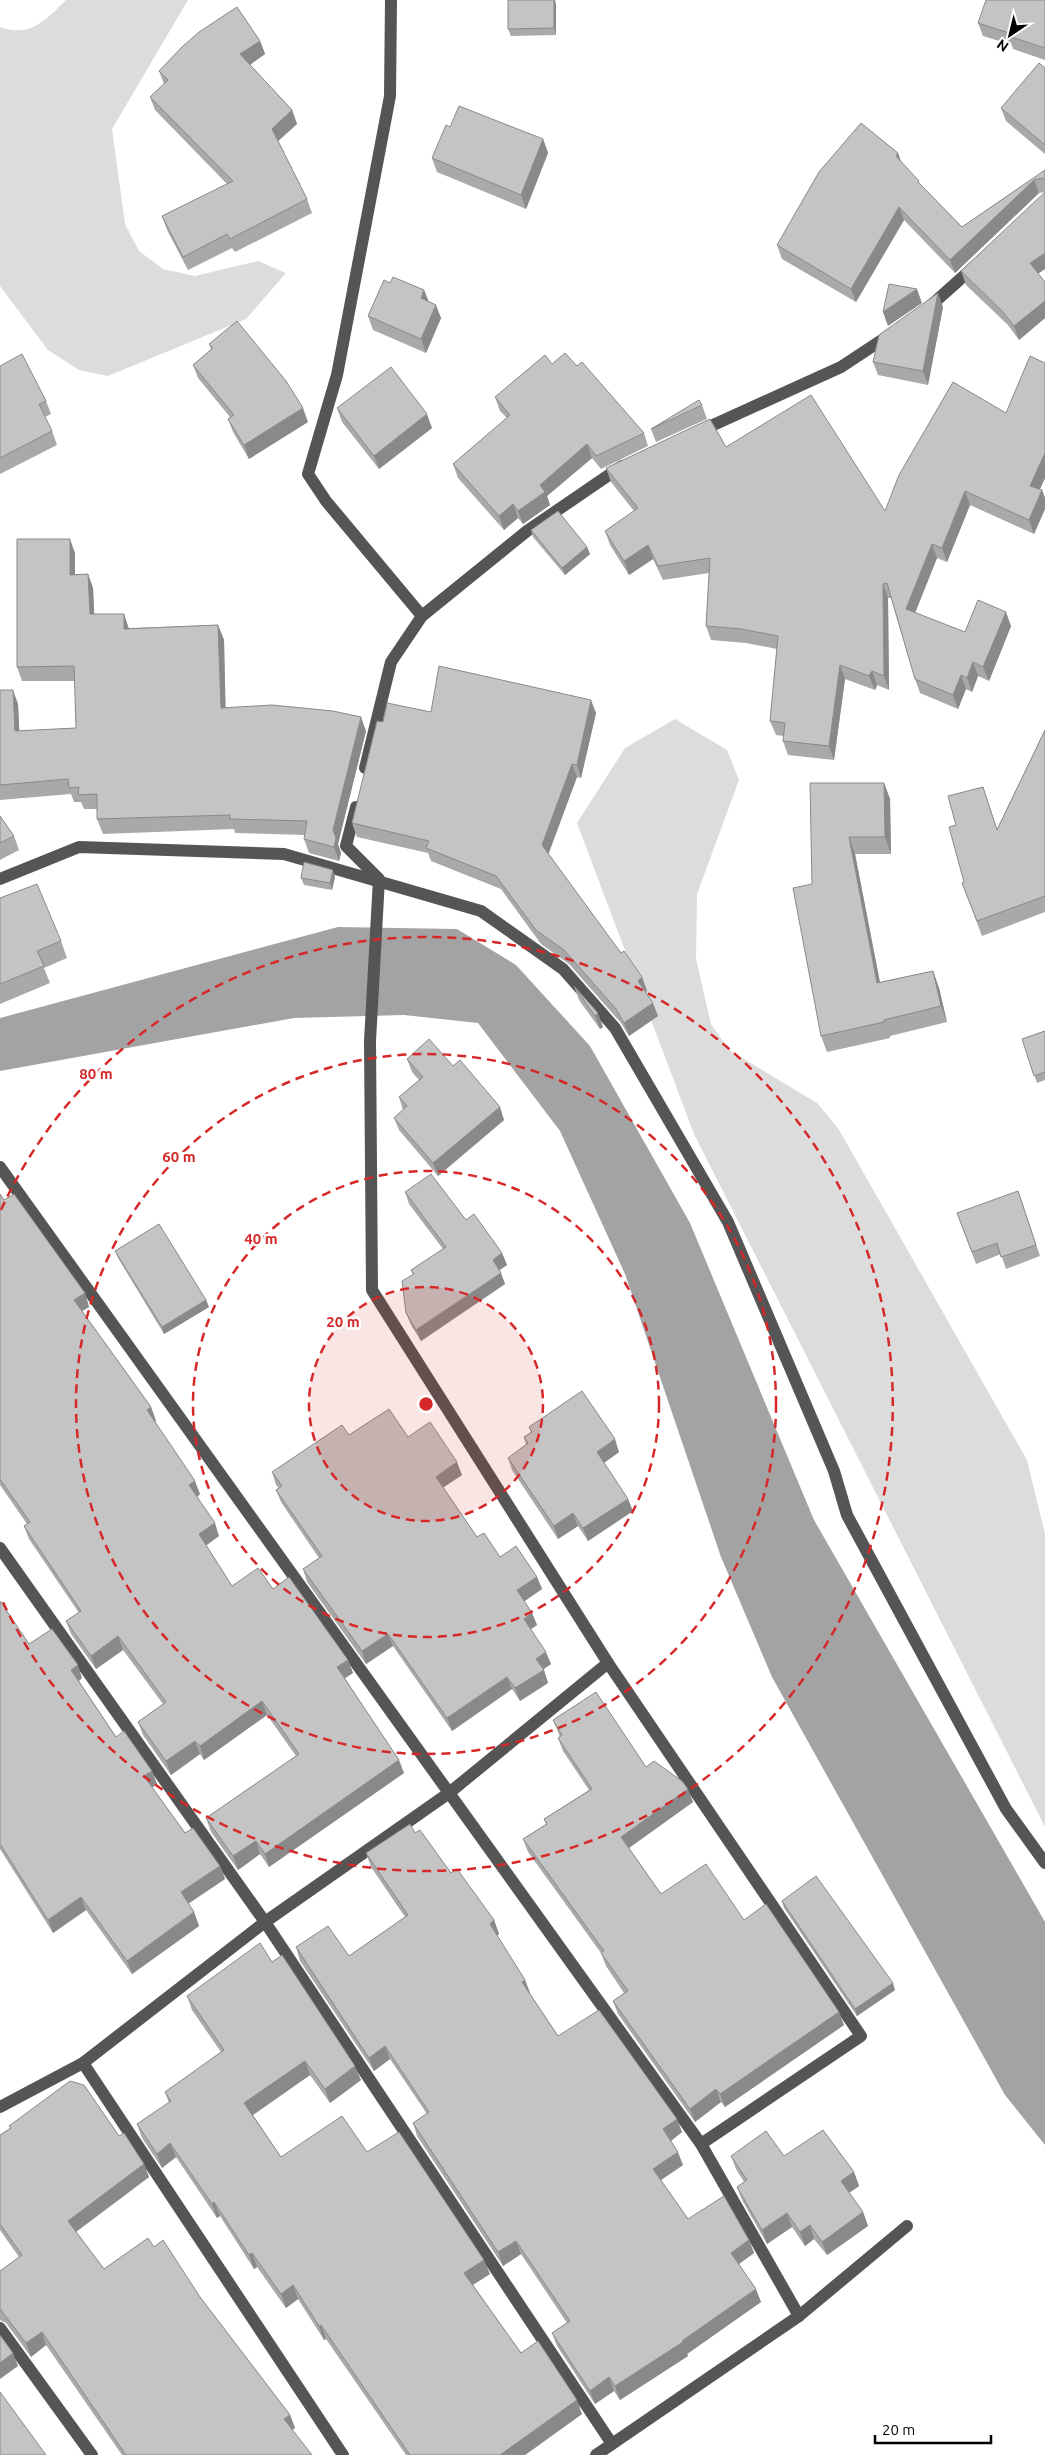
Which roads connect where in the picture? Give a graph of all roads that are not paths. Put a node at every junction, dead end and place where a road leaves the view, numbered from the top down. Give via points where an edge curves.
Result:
1 (391, 0) edge
2 (984, 258) edge
3 (917, 316) edge
4 (902, 326) edge
5 (692, 435) edge
6 (630, 463) edge
7 (422, 616) junction
8 (363, 778) edge
9 (358, 798) edge
10 (0, 879) edge
11 (379, 879) junction
12 (0, 1167) edge
13 (0, 1548) edge
14 (608, 1663) junction
15 (449, 1793) junction
16 (1045, 1863) edge
17 (265, 1922) junction
18 (83, 2062) junction
19 (0, 2107) edge
20 (701, 2144) junction
21 (907, 2226) dead end
22 (799, 2316) junction
23 (0, 2328) edge
24 (612, 2444) junction
25 (92, 2455) edge
26 (343, 2455) edge
27 (596, 2455) edge

1 - 7 street via 390,96 338,375 308,474 326,501
2 - 3 street
4 - 5 street via 841,367
6 - 7 street via 613,471 527,530
7 - 8 street via 391,662
9 - 11 street via 346,846
10 - 11 street via 79,847 284,854
11 - 14 street via 370,1041 372,1290
11 - 16 street via 487,914 562,968 615,1028 728,1222 834,1471 847,1515 1006,1809
12 - 15 street
13 - 17 street
14 - 15 street
14 - 20 street via 861,2036
15 - 17 street
15 - 20 street
17 - 18 street
17 - 24 street
18 - 19 street
18 - 26 street
20 - 22 street
21 - 22 street
22 - 24 street
23 - 25 street
24 - 27 street

